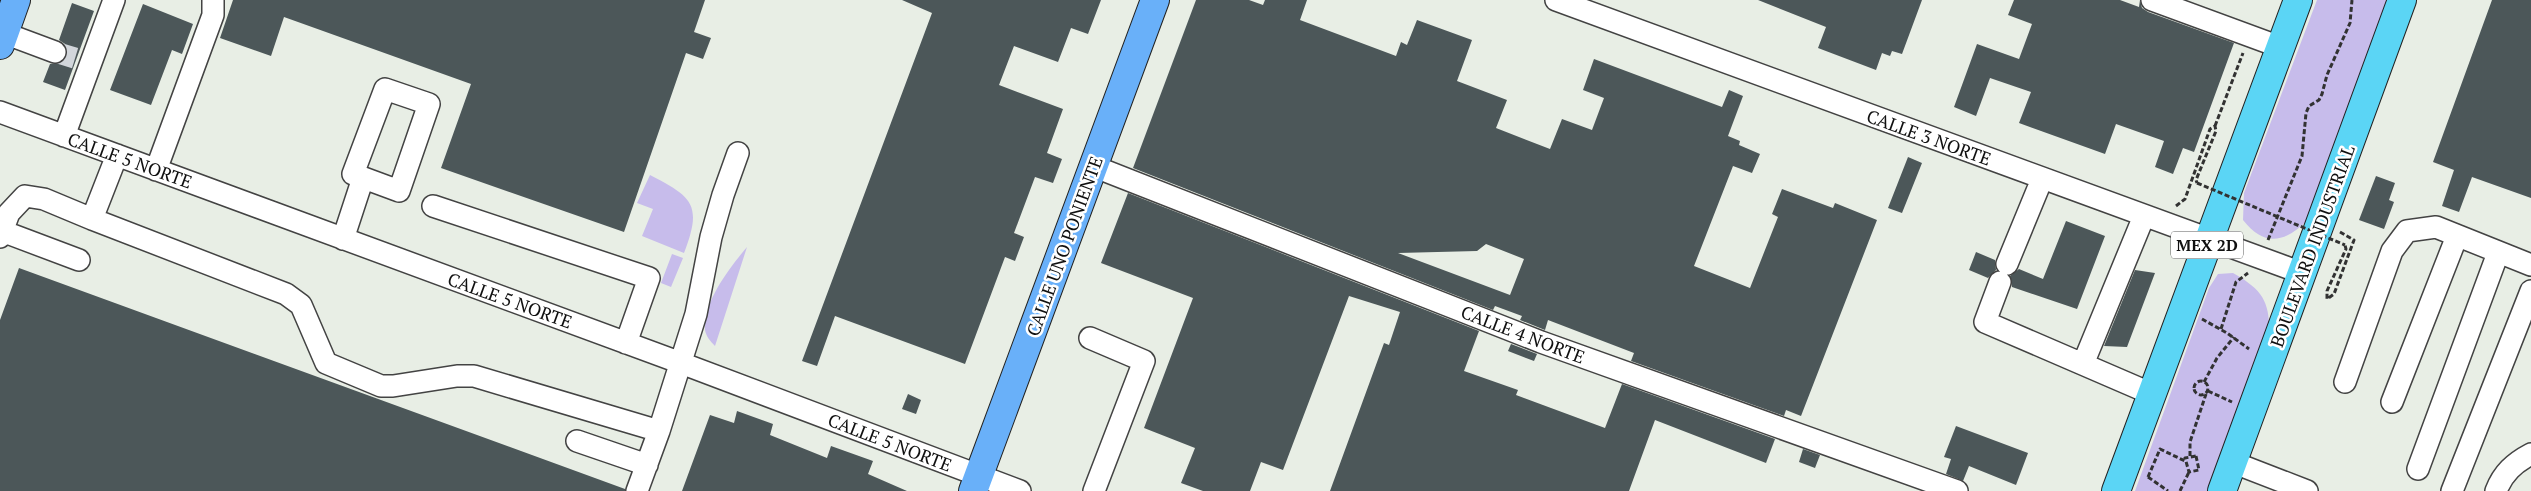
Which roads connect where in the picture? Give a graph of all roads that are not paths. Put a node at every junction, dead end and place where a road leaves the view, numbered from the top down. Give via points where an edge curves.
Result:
1 (16, 0) edge
2 (114, 0) edge
3 (213, 0) edge
4 (1155, 0) edge
5 (1556, 0) edge
6 (2152, 0) edge
7 (2298, 0) edge
8 (2402, 0) edge
9 (2, 39) edge
10 (2280, 47) junction
11 (55, 52) tunnel mouth
12 (0, 112) edge
13 (64, 136) junction
14 (738, 153) dead end
15 (117, 156) junction
16 (1093, 166) junction
17 (156, 170) junction
18 (363, 178) junction
19 (2042, 179) junction
20 (433, 206) dead end
21 (2144, 216) junction
22 (92, 219) junction
23 (1, 234) edge
24 (2457, 236) junction
25 (342, 239) junction
26 (2209, 240) junction
27 (2498, 253) junction
28 (79, 260) dead end
29 (2531, 265) edge
30 (2302, 273) junction
31 (2531, 292) edge
32 (1090, 338) dead end
33 (626, 342) junction
34 (681, 362) junction
35 (2083, 364) junction
36 (2345, 382) dead end
37 (2152, 394) junction
38 (2392, 402) dead end
39 (659, 431) junction
40 (577, 440) dead end
41 (2531, 454) edge
42 (2232, 462) junction
43 (647, 465) junction
44 (2418, 469) dead end
45 (976, 484) edge
46 (637, 491) edge
47 (1020, 491) edge
48 (1094, 491) edge
49 (1957, 491) edge
50 (2116, 491) edge
51 (2222, 491) edge
52 (2307, 491) edge
53 (2452, 491) edge
54 (2496, 491) edge

1 - 9 main road
2 - 13 street via 84,62
3 - 17 street via 213,15
4 - 16 main road, CALLE UNO PONIENTE
5 - 19 street, CALLE 3 NORTE
6 - 10 street
7 - 10 highway, MEX 2D
8 - 30 highway, BOULEVARD INDUSTRIAL
9 - 11 street
10 - 26 highway, MEX 2D
12 - 13 street, CALLE 5 NORTE
13 - 15 street, CALLE 5 NORTE
14 - 34 street via 711,237 696,314
15 - 17 street, CALLE 5 NORTE
15 - 22 street
16 - 45 main road, CALLE UNO PONIENTE
16 - 49 street, CALLE 4 NORTE via 1541,342
17 - 25 street, CALLE 5 NORTE
18 - 18 street via 399,191 429,104 385,89 353,174
18 - 25 street
19 - 21 street, CALLE 3 NORTE
19 - 35 street via 1984,322
20 - 33 street via 649,278
21 - 26 street, CALLE 3 NORTE
21 - 35 street
22 - 23 street via 44,199 25,196 10,213
22 - 39 street via 286,294 301,305 326,363 381,386 474,376
23 - 28 street
24 - 27 street
24 - 36 street via 2436,227 2407,231 2392,251
24 - 38 street
25 - 33 street, CALLE 5 NORTE
26 - 30 street, CALLE 3 NORTE
26 - 37 highway, MEX 2D
27 - 29 street
27 - 44 street
30 - 42 highway, BOULEVARD INDUSTRIAL
31 - 53 street
32 - 48 street via 1144,361
33 - 34 street, CALLE 5 NORTE
34 - 39 street
34 - 45 street, CALLE 5 NORTE
35 - 37 street
37 - 50 highway, MEX 2D
39 - 43 street
40 - 43 street
41 - 54 street via 2507,472
42 - 51 highway, BOULEVARD INDUSTRIAL
42 - 52 street
43 - 46 street
45 - 47 street, CALLE 5 NORTE

